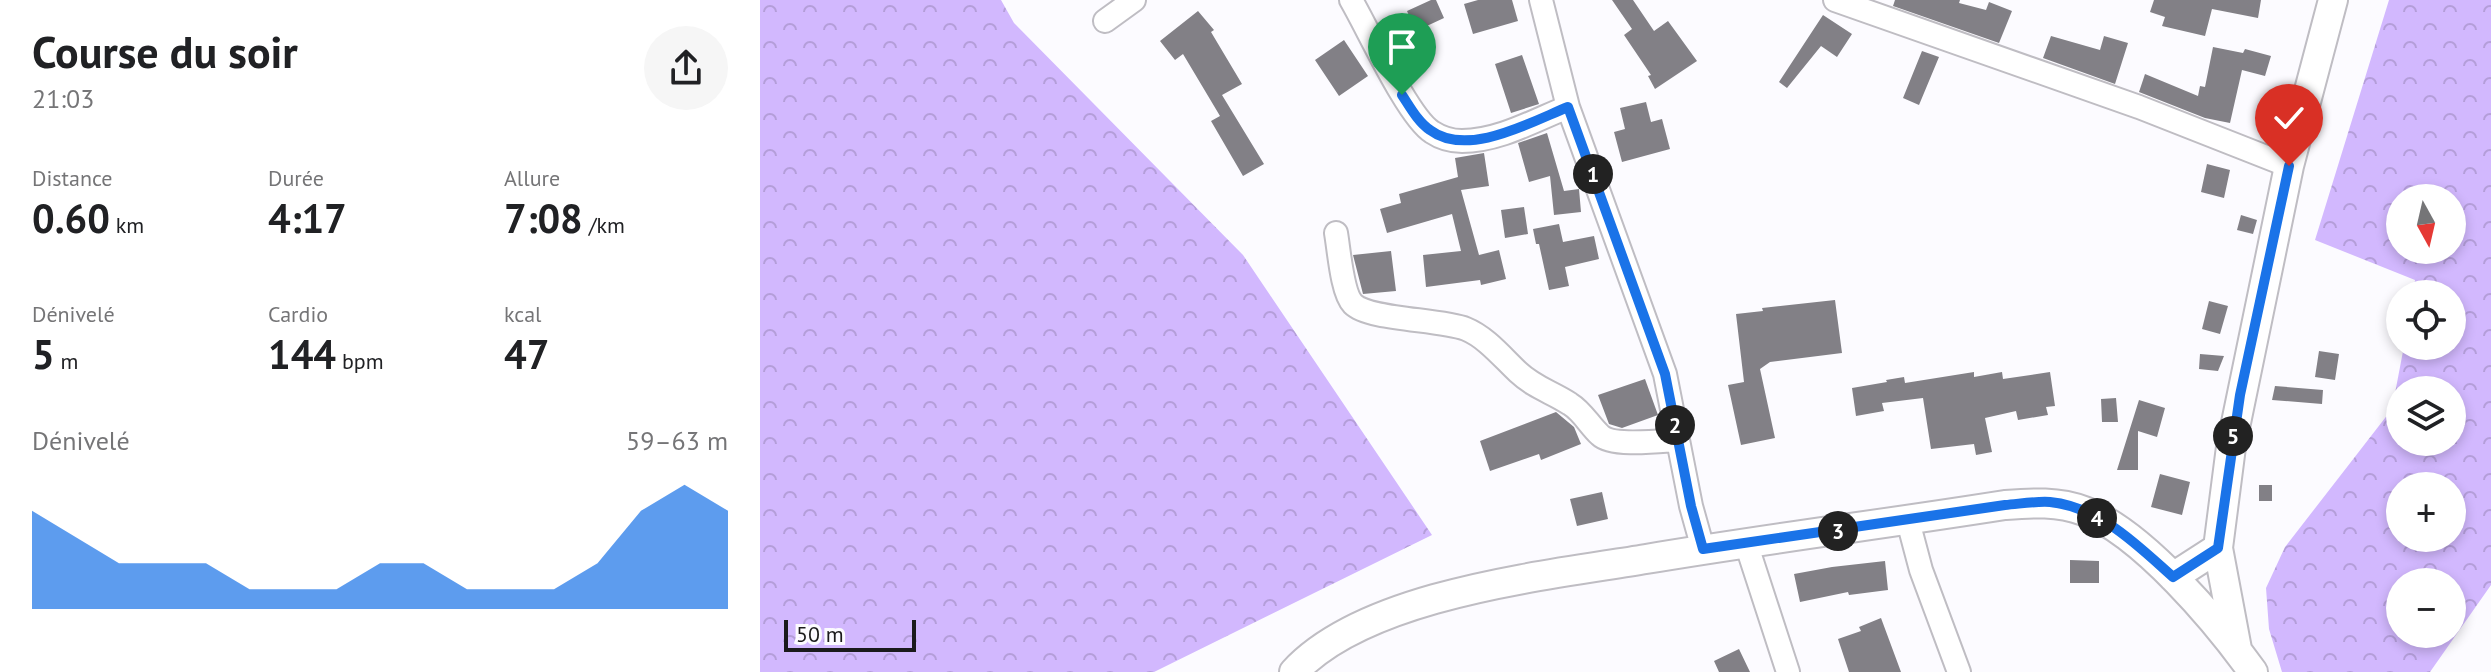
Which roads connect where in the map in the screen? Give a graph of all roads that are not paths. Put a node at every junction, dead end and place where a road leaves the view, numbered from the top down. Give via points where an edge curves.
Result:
1 (1134, 0) edge
2 (1351, 0) edge
3 (1541, 0) edge
4 (1835, 0) edge
5 (2333, 0) edge
6 (1882, 8) edge
7 (1105, 21) dead end
8 (1568, 107) junction
9 (2289, 166) junction
10 (1336, 233) dead end
11 (1678, 440) junction
12 (1908, 521) junction
13 (1746, 543) junction
14 (2218, 548) junction
15 (1703, 549) junction
16 (2173, 577) junction
17 (2245, 661) edge
18 (1294, 672) edge
19 (1788, 672) edge
20 (1959, 672) edge

1 - 7 street
2 - 8 street via 1402,95 1433,133 1450,140 1483,139
3 - 8 street
4 - 6 street
5 - 9 main road
6 - 9 street
8 - 11 street via 1665,374
9 - 14 main road via 2240,395
10 - 11 street via 1348,297 1355,307 1467,329 1532,385 1571,404 1601,437
11 - 15 street
12 - 13 main road
12 - 16 main road via 2049,502 2086,511 2124,534
12 - 20 street
13 - 15 main road
13 - 19 street
14 - 16 main road
14 - 17 main road
15 - 18 main road via 1449,595 1345,635
16 - 17 main road

